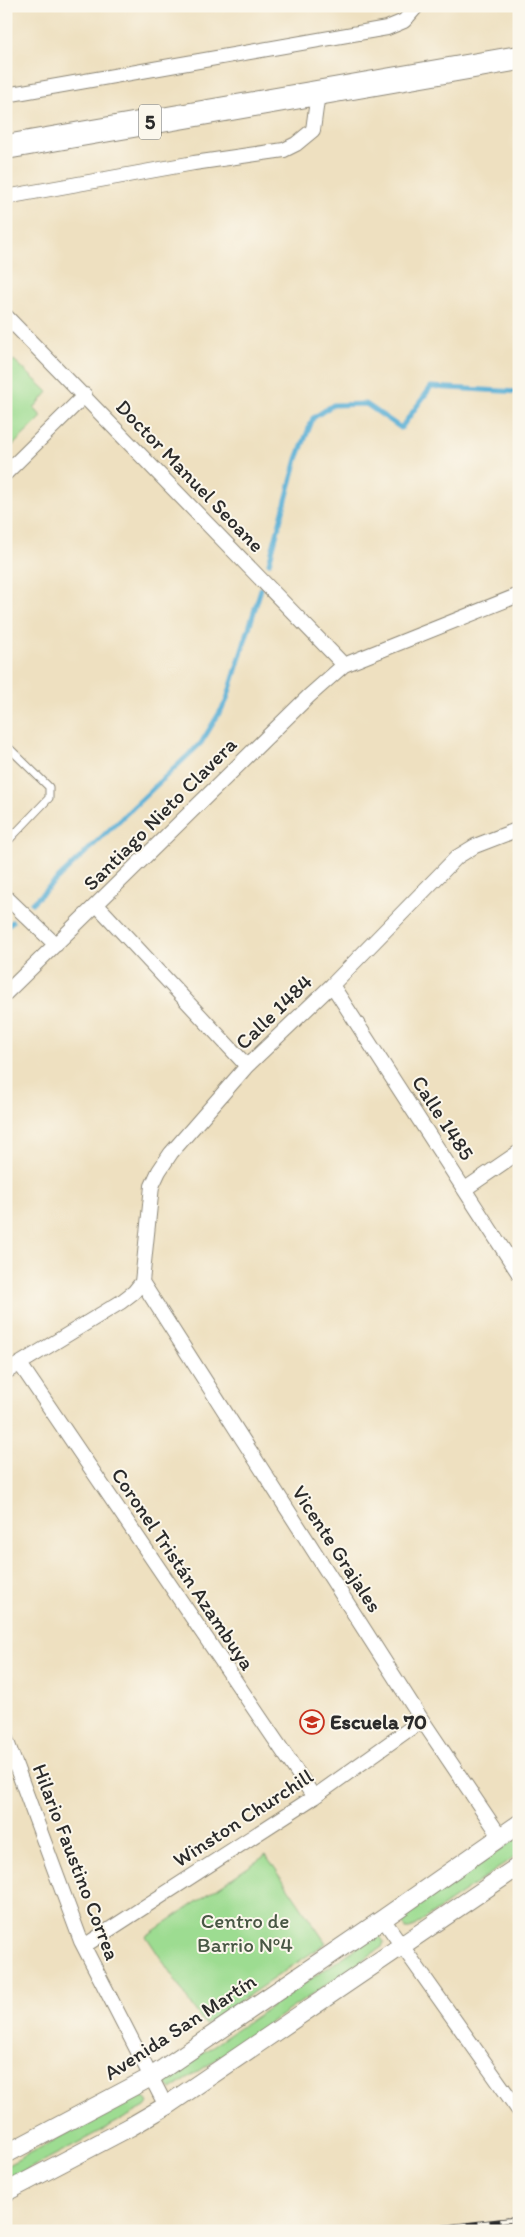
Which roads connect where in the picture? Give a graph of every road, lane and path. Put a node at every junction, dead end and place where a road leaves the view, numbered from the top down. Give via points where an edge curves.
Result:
1 (417, 6) edge
2 (519, 58) edge
3 (318, 93) junction
4 (6, 95) edge
5 (6, 147) edge
6 (6, 197) edge
7 (6, 316) edge
8 (85, 395) junction
9 (6, 473) edge
10 (519, 595) edge
11 (344, 665) junction
12 (7, 747) edge
13 (519, 829) edge
14 (6, 843) edge
15 (6, 897) edge
16 (97, 905) junction
17 (56, 945) junction
18 (332, 985) junction
19 (6, 993) edge
20 (247, 1066) junction
21 (519, 1152) edge
22 (465, 1189) junction
23 (519, 1274) edge
24 (142, 1282) junction
25 (20, 1364) junction
26 (6, 1372) edge
27 (422, 1720) junction
28 (6, 1739) edge
29 (314, 1797) junction
30 (519, 1824) edge
31 (500, 1836) junction
32 (519, 1866) edge
33 (383, 1919) junction
34 (84, 1946) junction
35 (402, 1946) junction
36 (151, 2077) junction
37 (166, 2106) junction
38 (519, 2111) edge
39 (6, 2154) edge
40 (6, 2192) edge

1 - 4 street via 404,20 387,28
2 - 3 highway, 5
3 - 5 highway, 5
3 - 6 street via 313,130 284,150
7 - 8 street, Doctor Manuel Seoane
8 - 9 street
8 - 11 street, Doctor Manuel Seoane
10 - 11 street, Santiago Nieto Clavera
11 - 16 street, Santiago Nieto Clavera
12 - 14 lane via 49,787 50,798
13 - 18 street, Calle 1484 via 475,846 457,857
15 - 17 street
16 - 17 street, Santiago Nieto Clavera
16 - 20 street
17 - 19 street, Santiago Nieto Clavera
18 - 20 street, Calle 1484
18 - 22 street, Calle 1485
20 - 24 street, Calle 1484 via 159,1171 152,1186
21 - 22 street
22 - 23 street, Calle 1485
24 - 25 street via 121,1302
24 - 27 street, Vicente Grajales
25 - 26 street
25 - 29 street, Coronel Tristán Azambuya
27 - 29 street, Winston Churchill
27 - 31 street, Vicente Grajales
28 - 34 street, Hilario Faustino Correa
29 - 34 street, Winston Churchill
30 - 31 street, Avenida San Martín
31 - 33 street, Avenida San Martín
32 - 35 street
33 - 35 street
33 - 36 street, Avenida San Martín
34 - 36 street, Hilario Faustino Correa
35 - 37 street
35 - 38 street
36 - 37 street, Hilario Faustino Correa
36 - 39 street, Avenida San Martín
37 - 40 street

